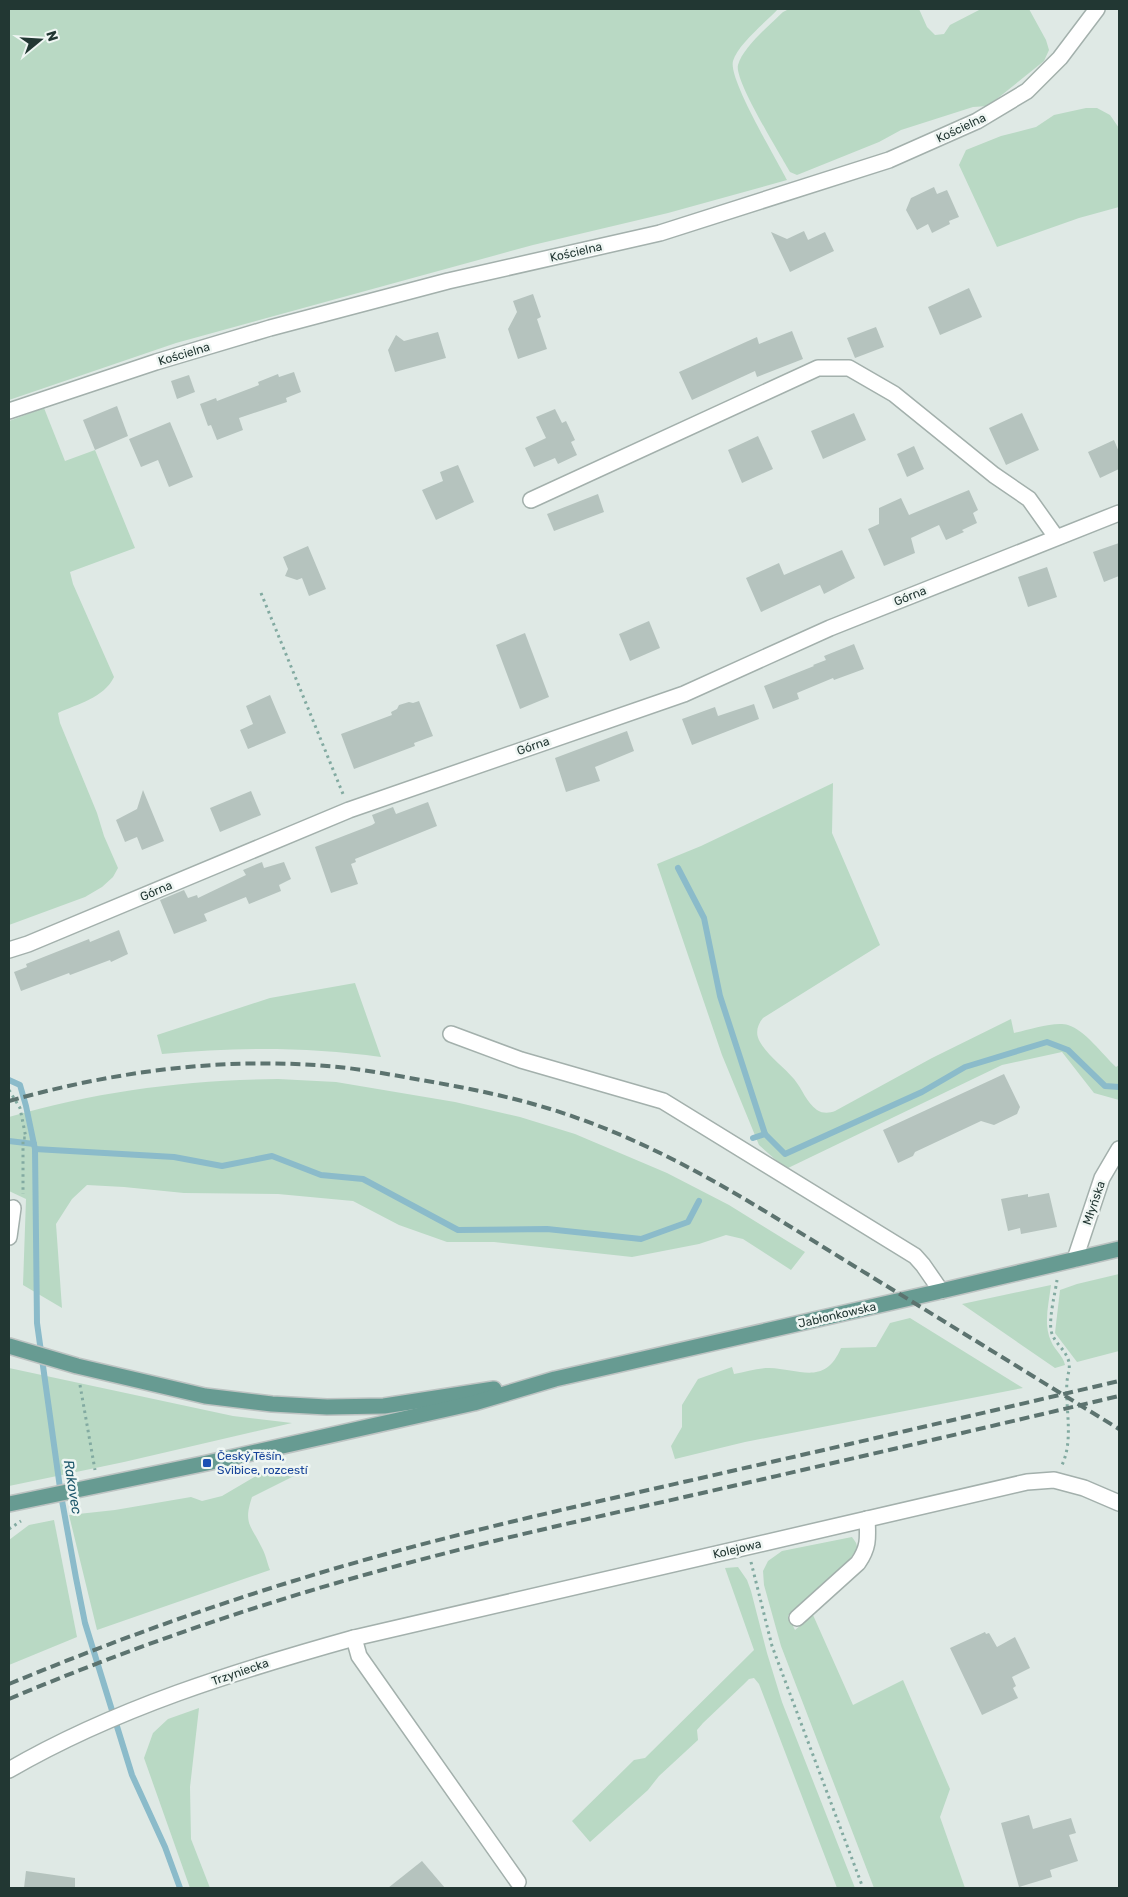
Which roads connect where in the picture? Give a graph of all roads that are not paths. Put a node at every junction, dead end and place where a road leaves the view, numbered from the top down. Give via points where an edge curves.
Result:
1 (1097, 9) edge
2 (9, 411) edge
3 (531, 500) dead end
4 (1119, 513) edge
5 (1056, 537) junction
6 (9, 950) edge
7 (451, 1034) dead end
8 (1119, 1149) edge
9 (13, 1208) road end
10 (9, 1237) edge
11 (1119, 1249) edge
12 (1067, 1261) junction
13 (941, 1291) junction
14 (15, 1347) edge
15 (554, 1379) junction
16 (1119, 1503) edge
17 (9, 1504) edge
18 (867, 1519) junction
19 (797, 1618) dead end
20 (354, 1638) junction
21 (9, 1770) edge
22 (518, 1882) dead end

1 - 2 street, Kościelna via 1060,58 1028,91 977,121 889,160 660,233 448,281 270,328
3 - 5 street via 818,368 849,368 894,394 994,475 1029,499
4 - 5 street, Górna
5 - 6 street, Górna via 830,628 684,694 349,810 38,941
7 - 13 street via 521,1060 663,1101 915,1256
8 - 12 street, Młyńska via 1102,1178
9 - 10 street
11 - 12 main road, Jabłonkowska
12 - 13 main road, Jabłonkowska
13 - 15 main road, Jabłonkowska
14 - 15 main road via 70,1364 205,1396 272,1404 384,1406
15 - 17 main road via 464,1405
16 - 18 street, Kolejowa via 1054,1480 1027,1482
18 - 19 street via 868,1538 858,1563
18 - 20 street, Kolejowa
20 - 21 street, Trzyniecka via 260,1664 127,1712
20 - 22 street via 359,1656

